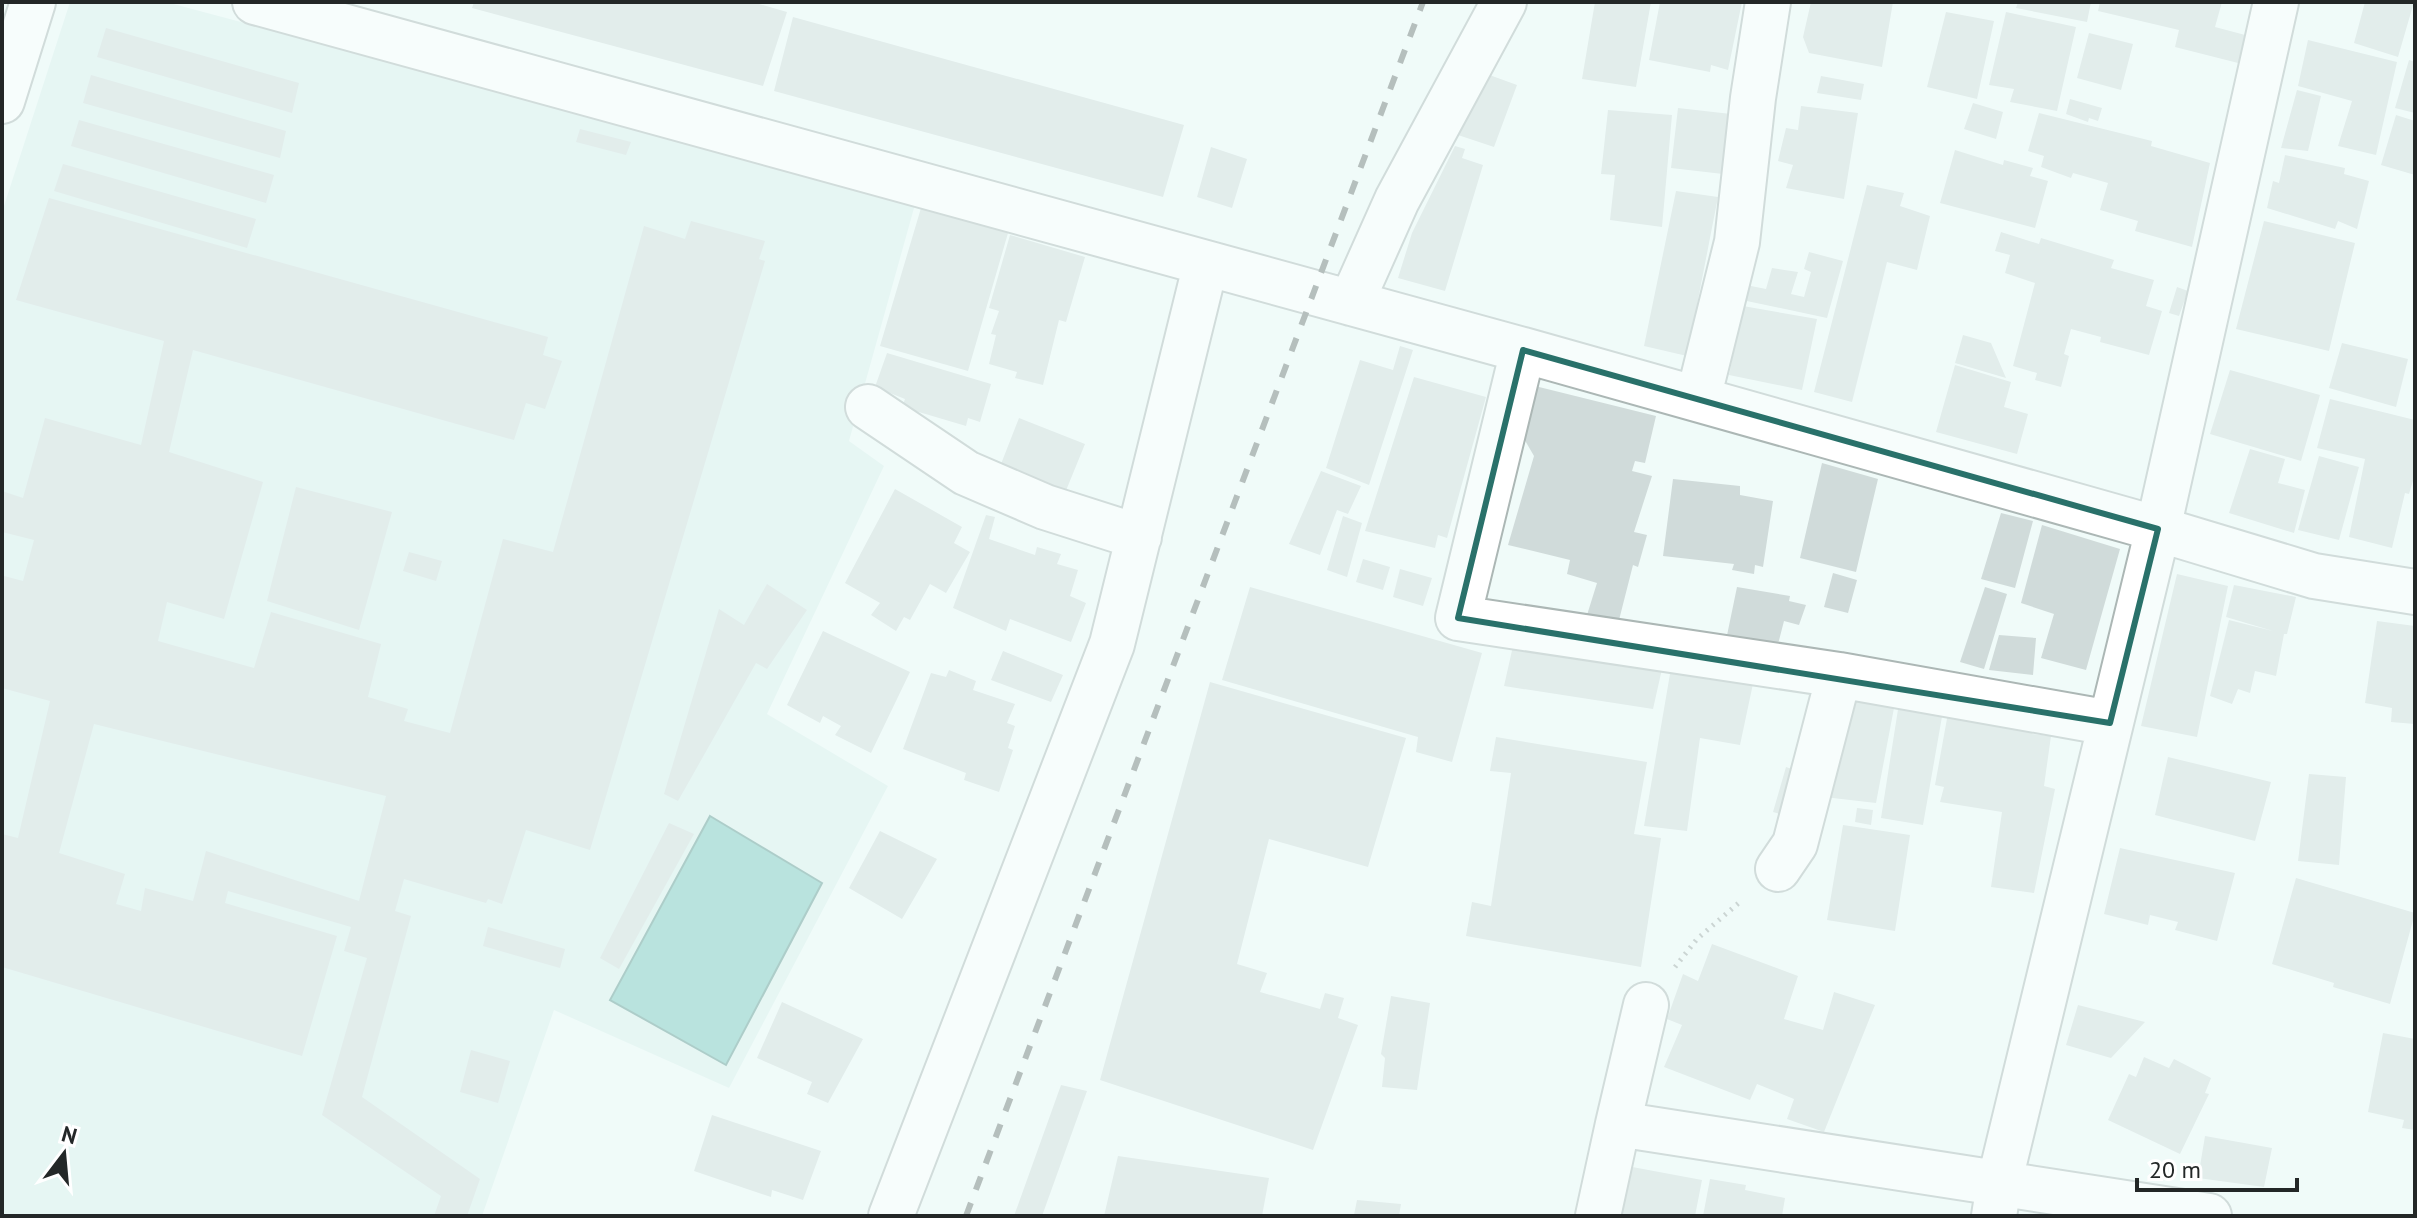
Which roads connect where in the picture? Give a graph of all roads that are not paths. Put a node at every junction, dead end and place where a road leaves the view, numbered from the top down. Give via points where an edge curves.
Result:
1 (33, 2) edge
2 (255, 2) edge
3 (1504, 2) edge
4 (1768, 2) edge
5 (2276, 2) edge
6 (2, 101) edge
7 (1206, 263) junction
8 (1351, 303) junction
9 (1523, 350) junction
10 (1698, 399) junction
11 (868, 407) dead end
12 (2158, 529) junction
13 (1139, 537) junction
14 (2415, 590) edge
15 (1839, 675) junction
16 (2110, 723) junction
17 (1778, 869) road end
18 (1646, 1005) road end
19 (1618, 1124) junction
20 (1997, 1200) edge
21 (891, 1216) edge
22 (1598, 1216) edge
23 (2209, 1216) edge

1 - 6 street
2 - 7 street
3 - 8 street via 1397,200
4 - 10 street via 1737,242
5 - 12 street
7 - 8 street
7 - 13 street
8 - 9 street
9 - 10 street
9 - 15 street via 1458,618
10 - 12 street
11 - 13 street via 966,473 1045,507
12 - 14 street via 2314,576
12 - 16 street
13 - 21 street via 1112,644
15 - 16 street
15 - 17 street via 1795,844
16 - 20 street
18 - 19 street
19 - 20 street
19 - 22 street
20 - 23 street

